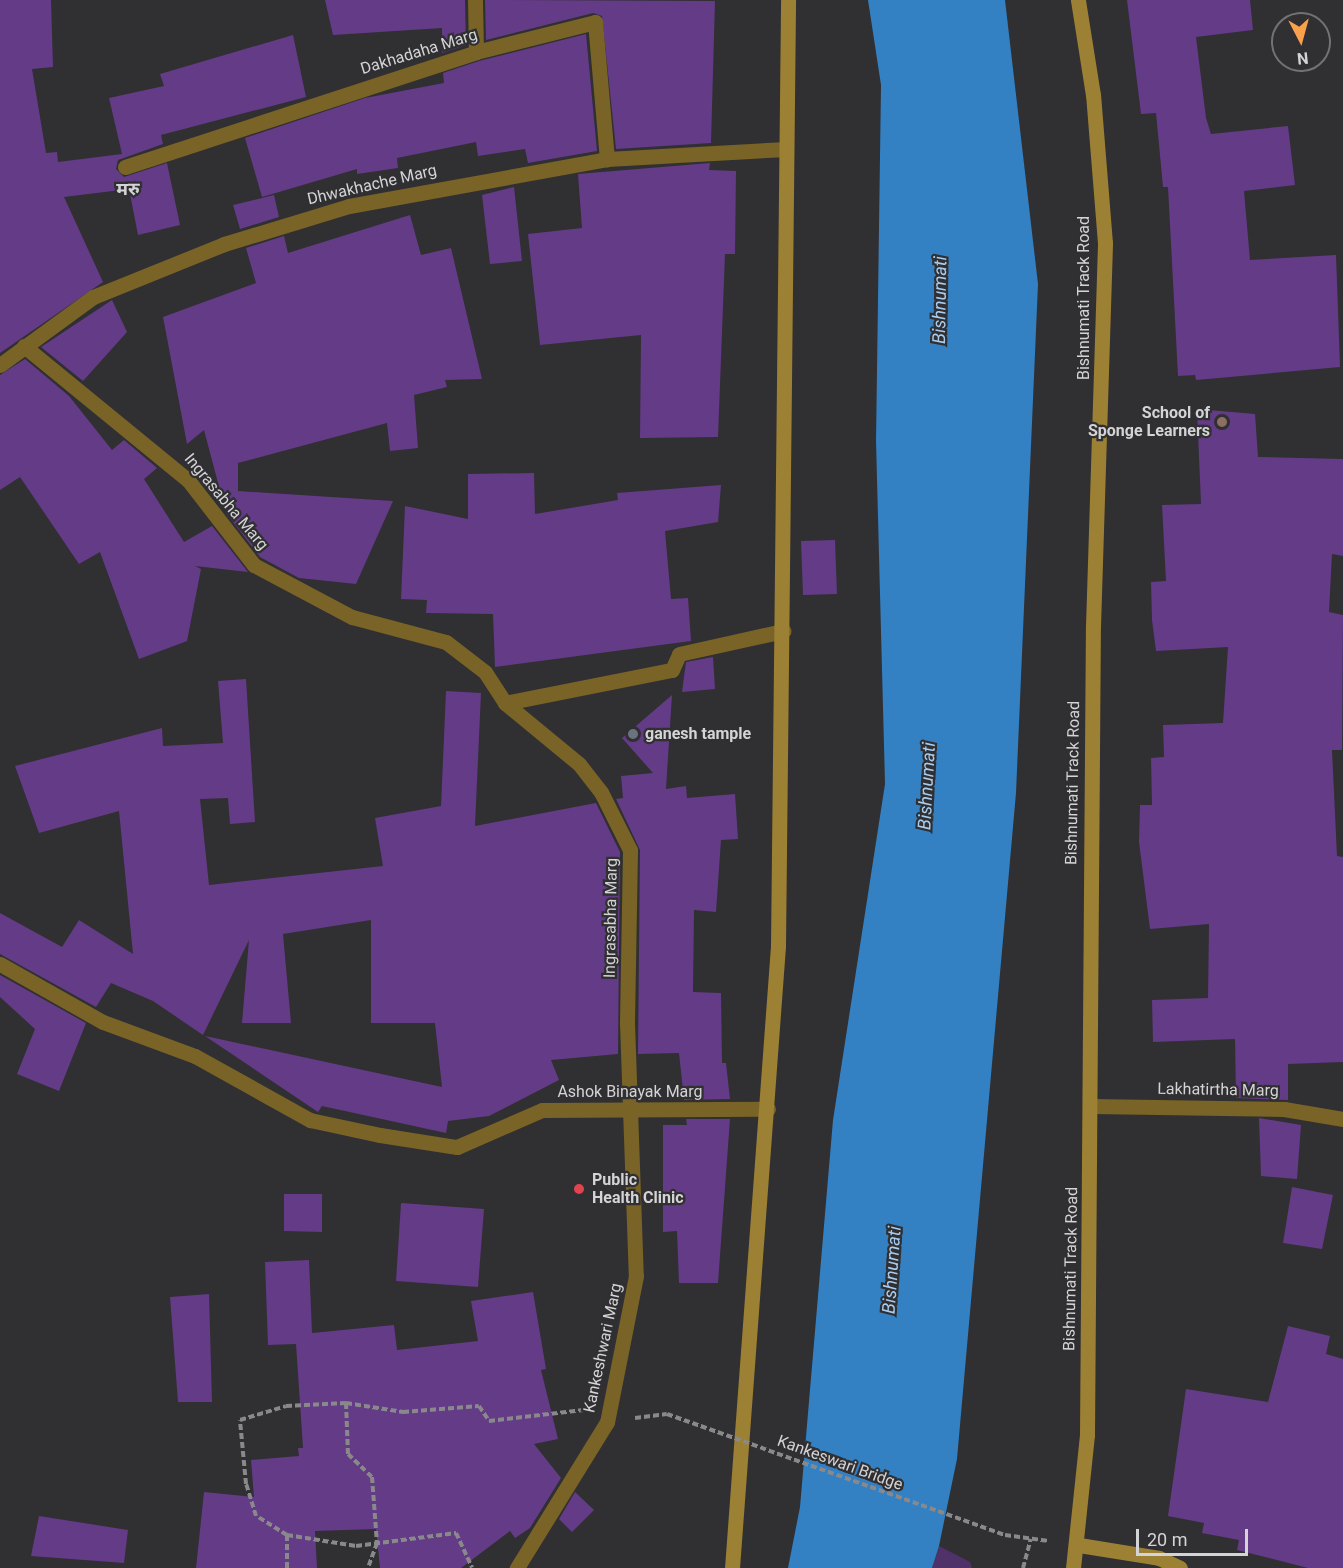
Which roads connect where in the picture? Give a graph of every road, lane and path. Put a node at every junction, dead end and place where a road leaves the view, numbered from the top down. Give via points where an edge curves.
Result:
1 (475, 0) edge
2 (788, 0) edge
3 (1078, 0) edge
4 (476, 52) junction
5 (786, 149) junction
6 (607, 159) junction
7 (125, 167) dead end
8 (24, 346) junction
9 (0, 365) edge
10 (783, 631) junction
11 (505, 703) junction
12 (0, 964) edge
13 (1091, 1107) junction
14 (768, 1109) junction
15 (632, 1110) junction
16 (1343, 1119) edge
17 (346, 1403) junction
18 (607, 1422) junction
19 (287, 1536) junction
20 (1031, 1539) junction
21 (376, 1543) junction
22 (1079, 1545) junction
23 (288, 1568) edge
24 (368, 1568) edge
25 (472, 1568) edge
26 (516, 1568) edge
27 (732, 1568) edge
28 (1023, 1568) edge
29 (1073, 1568) edge
30 (1180, 1568) edge

1 - 4 street
2 - 5 main road
3 - 13 main road, Bishnumati Track Road via 1093,95 1106,243 1093,626
4 - 6 street, Dakhadaha Marg via 595,22
4 - 7 street, Dakhadaha Marg
5 - 6 street, Dhwakhache Marg
5 - 10 main road
6 - 8 street, Dhwakhache Marg via 349,206 224,244 93,297
8 - 9 street, Dhwakhache Marg
8 - 11 street, Ingrasabha Marg via 188,480 254,565 352,617 446,642 485,672
10 - 11 street via 679,654 672,670
10 - 14 main road via 778,946
11 - 15 street, Ingrasabha Marg via 579,764 601,792 630,850
12 - 15 street, Ashok Binayak Marg via 103,1022 195,1056 310,1120 457,1147 542,1110
13 - 16 street, Lakhatirtha Marg via 1284,1109
13 - 22 main road, Bishnumati Track Road via 1087,1435
14 - 15 street, Ashok Binayak Marg
14 - 27 main road
15 - 18 street, Kankeshwari Marg via 636,1276
17 - 18 path via 403,1412 479,1406 489,1421 585,1410
17 - 19 path via 286,1406 240,1420 246,1484 256,1516
17 - 21 path via 348,1454 372,1477
18 - 20 path, Kankeswari Bridge, bridge via 667,1414 1005,1535
18 - 26 street, Kankeshwari Marg
19 - 21 path via 342,1545
19 - 23 path
20 - 22 path
20 - 28 path
21 - 24 path
21 - 25 path via 456,1533
22 - 29 main road, Bishnumati Track Road
22 - 30 main road via 1159,1558

